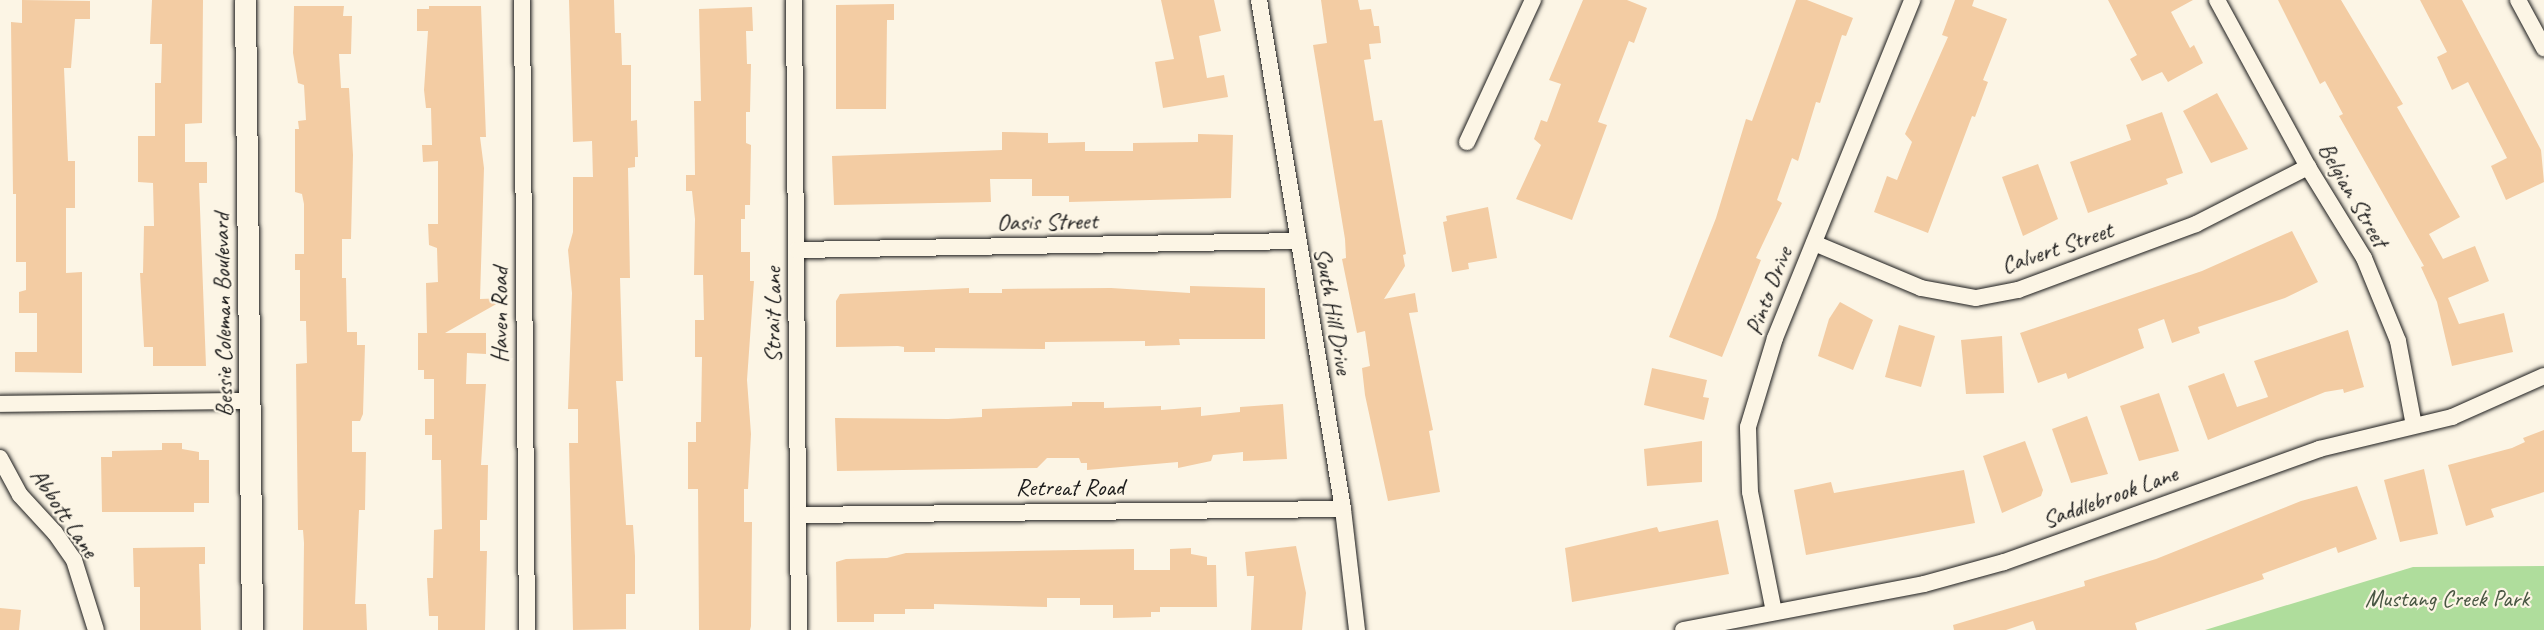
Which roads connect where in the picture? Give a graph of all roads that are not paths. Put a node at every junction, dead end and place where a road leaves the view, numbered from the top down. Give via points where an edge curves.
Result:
1 (245, 0) edge
2 (522, 0) edge
3 (794, 0) edge
4 (1259, 0) edge
5 (1533, 0) edge
6 (1912, 0) edge
7 (2217, 0) edge
8 (2518, 0) edge
9 (2544, 48) edge
10 (1467, 142) dead end
11 (2308, 167) junction
12 (1297, 241) junction
13 (1814, 243) junction
14 (797, 250) junction
15 (2544, 376) edge
16 (249, 401) junction
17 (0, 404) edge
18 (2414, 426) junction
19 (0, 458) edge
20 (1343, 509) junction
21 (798, 515) junction
22 (1774, 612) junction
23 (96, 630) edge
24 (252, 630) edge
25 (527, 630) edge
26 (799, 630) edge
27 (1357, 630) edge
28 (1683, 630) edge

1 - 16 street, Bessie Coleman Boulevard
2 - 25 street, Haven Road
3 - 14 street, Strait Lane
4 - 12 street, South Hill Drive
5 - 10 street
6 - 13 street, Pinto Drive
7 - 11 street, Belgian Street
8 - 9 street
11 - 13 street, Calvert Street via 2196,224 2018,290 1977,298 1921,288
11 - 18 street, Belgian Street via 2364,258 2398,341
12 - 14 street, Oasis Street
12 - 20 street, South Hill Drive
13 - 22 street, Pinto Drive via 1775,338 1748,427 1750,492
14 - 21 street, Strait Lane
15 - 18 street, Saddlebrook Lane via 2452,417
16 - 17 street
16 - 24 street, Bessie Coleman Boulevard
18 - 22 street, Saddlebrook Lane via 2308,452 2004,562 1924,584
19 - 23 street, Abbott Lane via 20,495 74,560
20 - 21 street, Retreat Road
20 - 27 street, South Hill Drive
21 - 26 street, Strait Lane
22 - 28 street, Saddlebrook Lane

